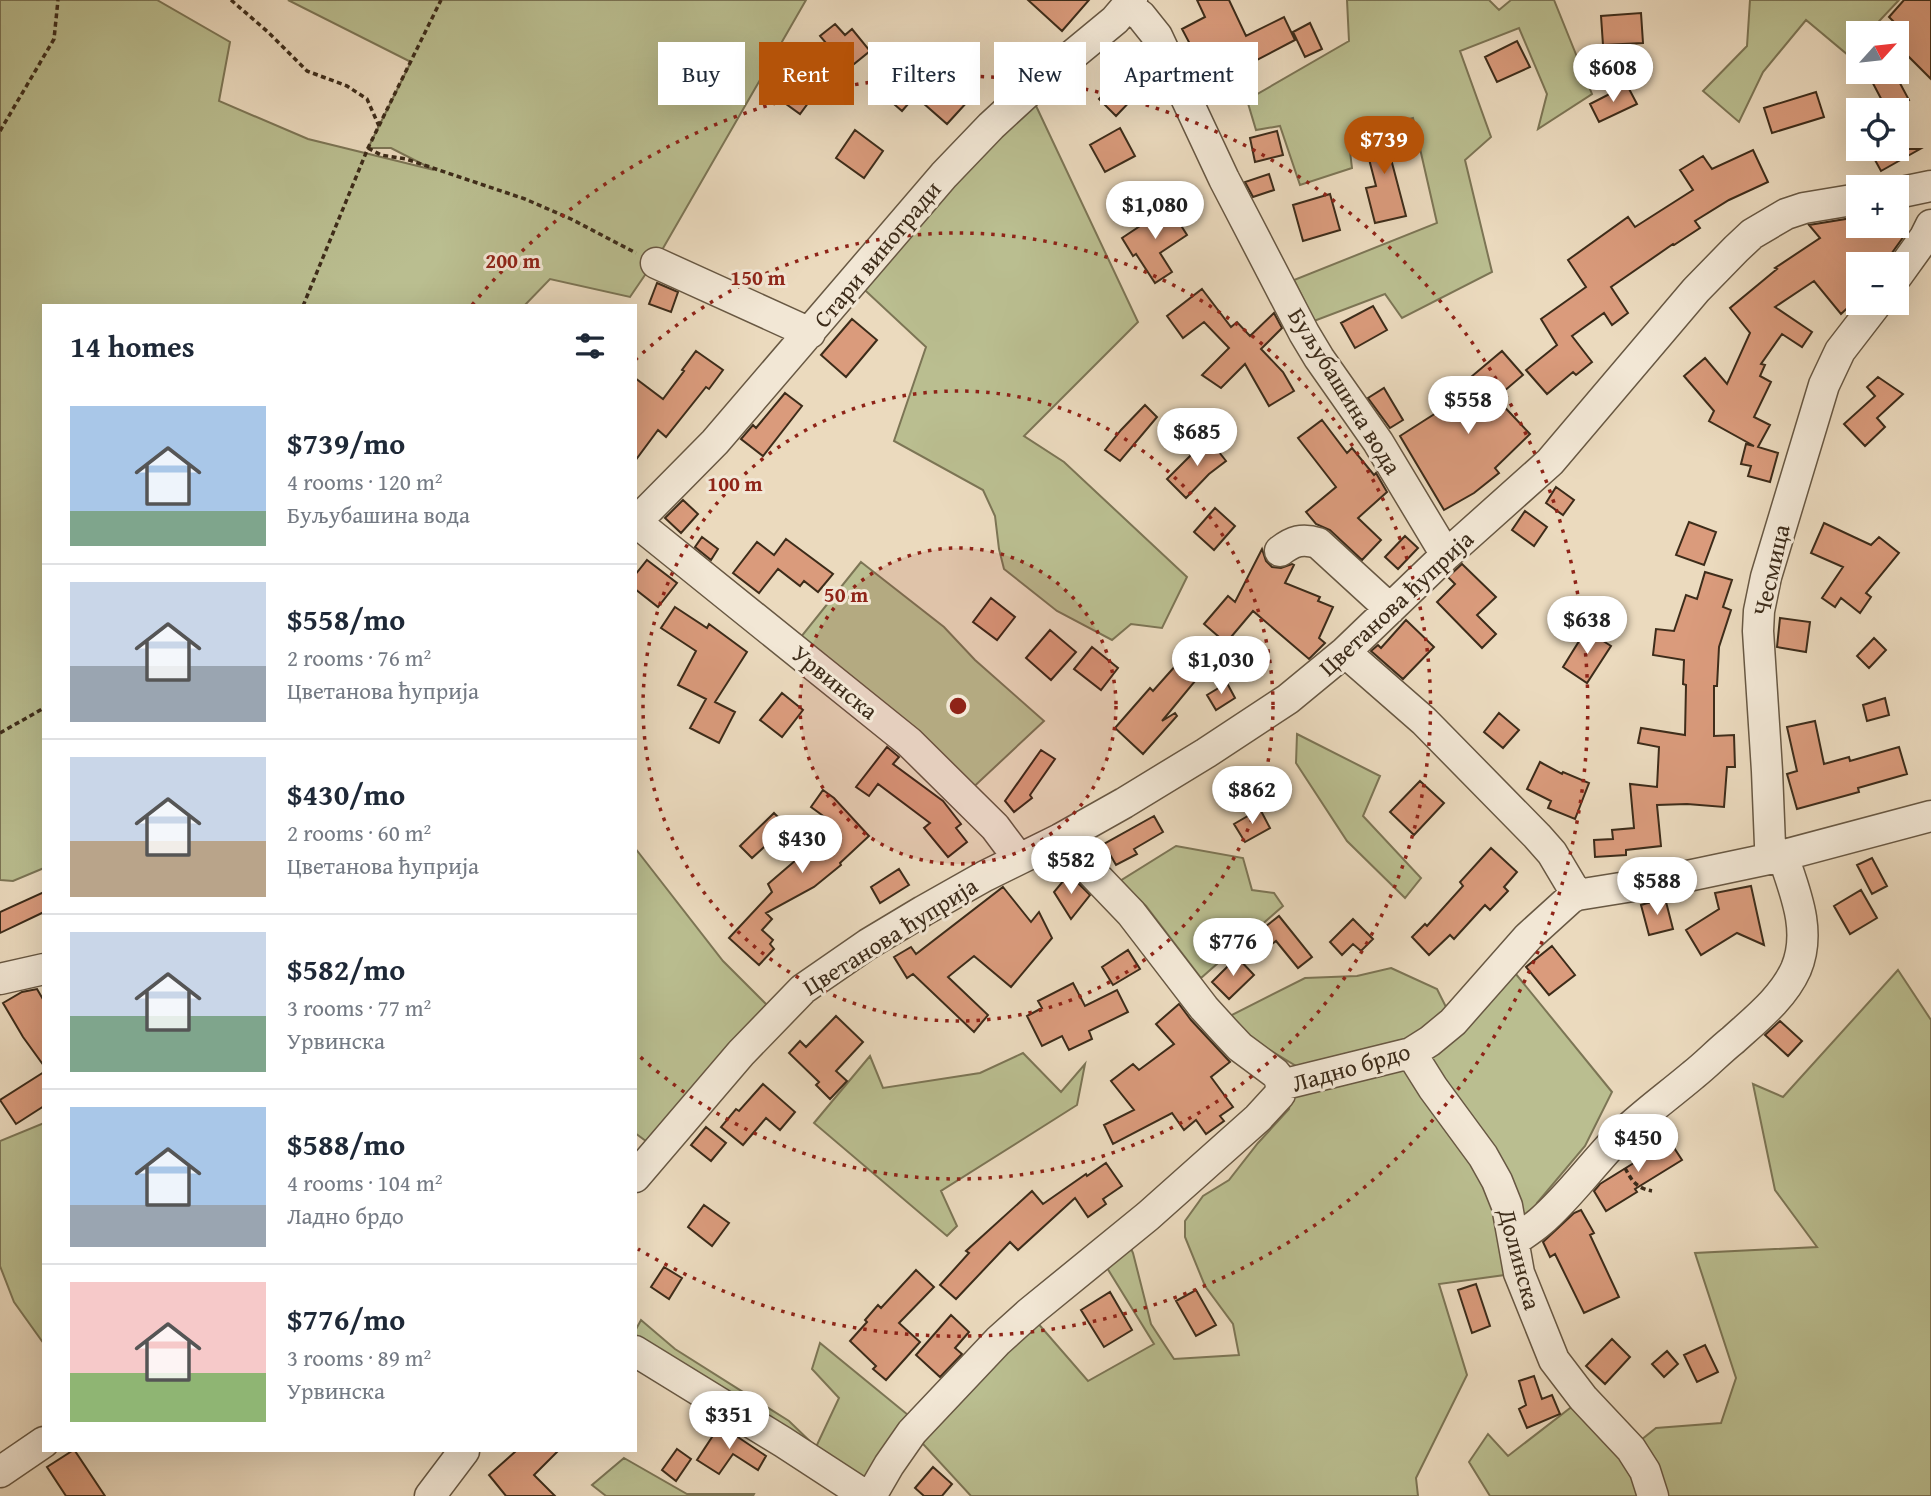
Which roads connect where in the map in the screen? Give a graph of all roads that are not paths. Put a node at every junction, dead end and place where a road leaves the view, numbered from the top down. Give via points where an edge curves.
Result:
1 (1130, 3) edge
2 (1931, 186) edge
3 (1909, 191) edge
4 (1846, 202) edge
5 (1931, 225) edge
6 (1909, 259) edge
7 (656, 263) road end
8 (1868, 315) edge
9 (810, 333) junction
10 (637, 521) edge
11 (637, 523) edge
12 (1280, 551) dead end
13 (1446, 555) junction
14 (1390, 609) junction
15 (1345, 652) junction
16 (1931, 816) edge
17 (1060, 839) junction
18 (1778, 857) junction
19 (1019, 859) junction
20 (1577, 895) junction
21 (42, 969) edge
22 (0, 979) edge
23 (1411, 1054) junction
24 (1282, 1085) junction
25 (637, 1175) edge
26 (1514, 1241) junction
27 (637, 1352) edge
28 (42, 1443) edge
29 (463, 1452) edge
30 (0, 1472) edge
31 (430, 1496) edge
32 (869, 1496) edge
33 (1653, 1496) edge

1 - 9 street, Стари виногради via 991,126
1 - 13 street, Буљубашина вода via 1157,36 1304,333 1378,442
2 - 3 street
4 - 13 street, Цветанова ћуприја via 1786,214 1752,234 1696,290 1556,456
5 - 6 street
7 - 9 street
8 - 18 street, Чесмица via 1840,351 1824,385 1763,588 1758,631 1769,835
9 - 10 street, Стари виногради via 715,442
11 - 19 street, Урвинска via 909,742 995,827
12 - 14 street via 1299,540 1318,543
13 - 14 street, Цветанова ћуприја
14 - 15 street, Цветанова ћуприја
15 - 17 street, Цветанова ћуприја via 1262,717
15 - 20 street via 1424,721 1536,836
16 - 18 street, Ладно брдо
17 - 19 street, Цветанова ћуприја
17 - 24 street via 1130,913 1204,1008
18 - 20 street, Ладно брдо
18 - 26 street, Чесмица via 1803,930 1796,969 1783,990 1762,1014 1616,1140 1558,1205
19 - 25 street, Цветанова ћуприја via 868,944 803,989 741,1053
20 - 23 street, Ладно брдо via 1528,937 1452,1022
21 - 22 street
23 - 24 street, Ладно брдо
23 - 26 street, Долинска via 1497,1181
24 - 32 street, Ладно брдо via 1280,1094 1258,1118 998,1341 912,1432
26 - 33 street, Долинска via 1519,1273 1554,1360 1631,1449
27 - 32 street
28 - 30 street
29 - 31 street

